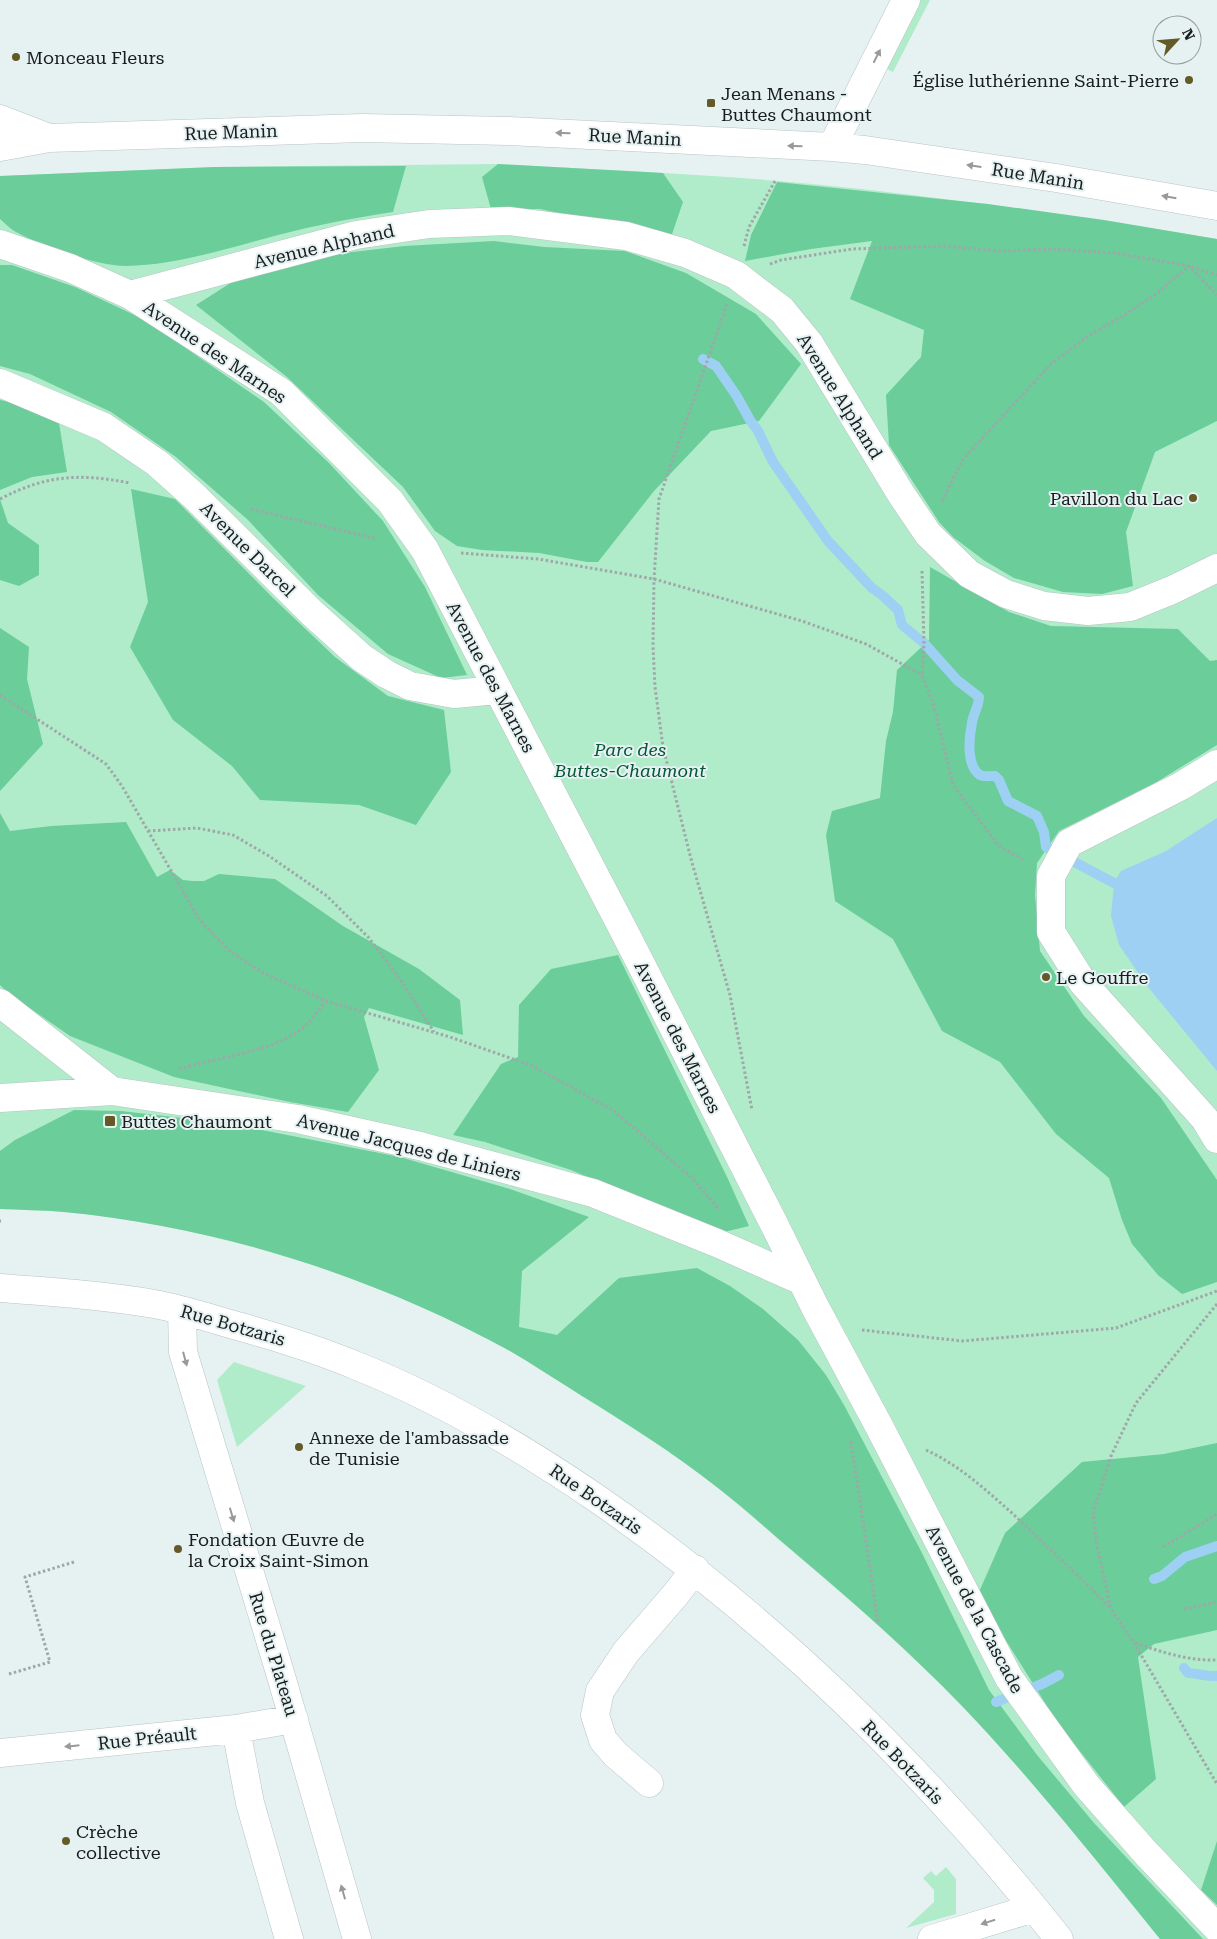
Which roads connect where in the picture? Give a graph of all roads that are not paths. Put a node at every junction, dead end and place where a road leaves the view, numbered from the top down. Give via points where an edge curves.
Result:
1 (906, 0) edge
2 (0, 119) edge
3 (49, 138) junction
4 (0, 147) edge
5 (832, 147) junction
6 (1217, 206) edge
7 (0, 244) edge
8 (130, 295) junction
9 (0, 383) edge
10 (1217, 568) edge
11 (497, 690) junction
12 (1217, 764) edge
13 (0, 1003) edge
14 (112, 1091) junction
15 (0, 1098) edge
16 (1217, 1139) edge
17 (800, 1280) junction
18 (0, 1288) edge
19 (182, 1311) junction
20 (695, 1569) junction
21 (294, 1719) junction
22 (236, 1729) junction
23 (0, 1753) edge
24 (649, 1783) dead end
25 (1034, 1908) junction
26 (1217, 1928) edge
27 (289, 1939) edge
28 (357, 1939) edge
29 (932, 1939) edge
30 (1059, 1939) edge

5 -> 1 street
2 - 3 street, Rue Manin
3 - 4 street, Rue Manin
5 -> 3 street, Rue Manin via 537,132 362,128
6 -> 5 street, Rue Manin via 1056,178
7 - 8 street, Avenue des Marnes via 70,268
8 - 10 street, Avenue Alphand via 356,235 429,224 508,221 626,236 685,253 736,275 782,310 809,343 928,534 969,574 1006,594 1044,606 1088,611 1130,607
8 - 11 street, Avenue des Marnes via 281,392 390,500 425,550
9 - 11 street, Avenue Darcel via 104,427 157,463 312,613 362,658 386,674 410,686 454,694
11 - 17 street, Avenue des Marnes
12 - 16 street via 1069,843 1051,876 1051,932 1083,984 1205,1119
13 - 14 street
14 - 15 street, Avenue Jacques de Liniers
14 - 17 street, Avenue Jacques de Liniers via 298,1119 430,1148 593,1193
17 - 26 street, Avenue de la Cascade via 1009,1678 1086,1785
18 - 19 street, Rue Botzaris via 154,1304
19 - 20 street, Rue Botzaris via 290,1341 423,1395 546,1463
19 -> 21 street, Rue du Plateau via 183,1352
20 - 24 street via 626,1652 600,1691 595,1715 603,1740
20 - 25 street, Rue Botzaris via 804,1662 847,1704 987,1850
21 - 22 street, Rue Préault
28 -> 21 street, Rue du Plateau
22 -> 23 street, Rue Préault
22 - 27 street via 250,1803
25 -> 29 street
25 - 30 street, Rue Botzaris

